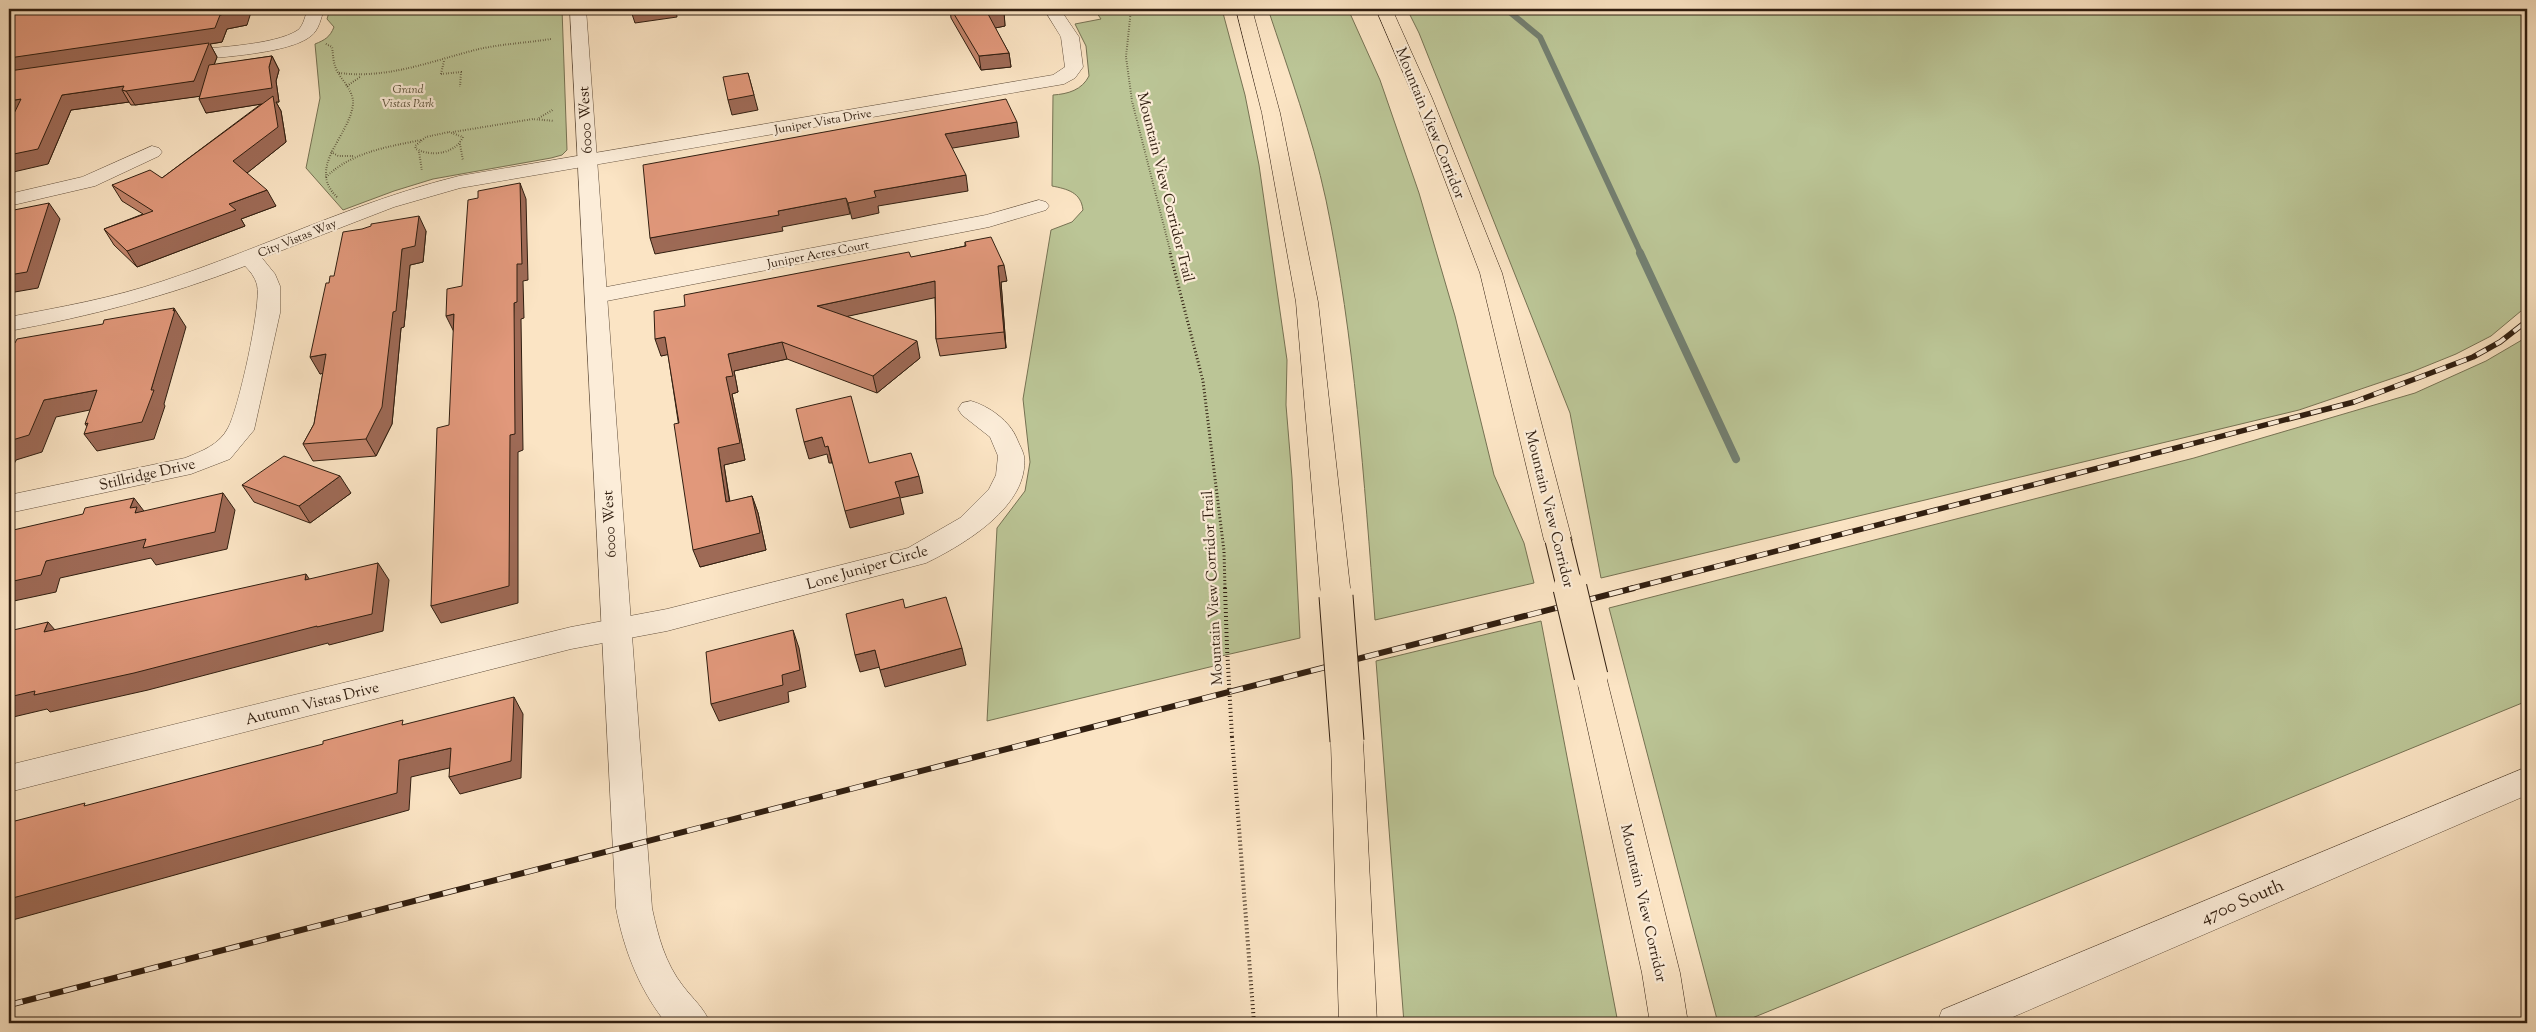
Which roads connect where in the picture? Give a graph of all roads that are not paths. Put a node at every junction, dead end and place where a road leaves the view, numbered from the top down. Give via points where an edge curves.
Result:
1 (316, 9) edge
2 (578, 9) edge
3 (1052, 9) edge
4 (1244, 9) edge
5 (1384, 9) edge
6 (155, 59) edge
7 (152, 152) dead end
8 (587, 161) junction
9 (9, 200) edge
10 (1039, 206) dead end
11 (249, 257) junction
12 (596, 296) junction
13 (9, 324) edge
14 (971, 408) dead end
15 (9, 504) edge
16 (615, 629) junction
17 (9, 779) edge
18 (2527, 780) edge
19 (692, 1023) edge
20 (1358, 1023) edge
21 (1669, 1023) edge
22 (1956, 1023) edge

1 - 6 street via 309,29 292,39
2 - 8 street, 6000 West
3 - 8 street, Juniper Vista Drive via 1070,37 1074,67 1058,80
4 - 20 highway, bridge via 1271,113 1307,302 1347,741
5 - 21 highway, Mountain View Corridor, bridge via 1423,98 1491,273 1591,676 1661,973
7 - 9 street via 88,182
8 - 11 street, City Vistas Way via 431,189
8 - 12 street, 6000 West
10 - 12 street, Juniper Acres Court via 990,221
11 - 13 street, City Vistas Way via 124,301
11 - 15 street, Stillridge Drive via 266,277 271,297 241,430 230,445 221,453 191,466
12 - 16 street, 6000 West
14 - 16 street, Lone Juniper Circle via 1003,436 1010,454 1010,466 1007,479 992,504 951,539 916,556 667,620
16 - 17 street, Autumn Vistas Drive
16 - 19 street, 6000 West via 630,863 639,938 664,991
18 - 22 street, 4700 South

